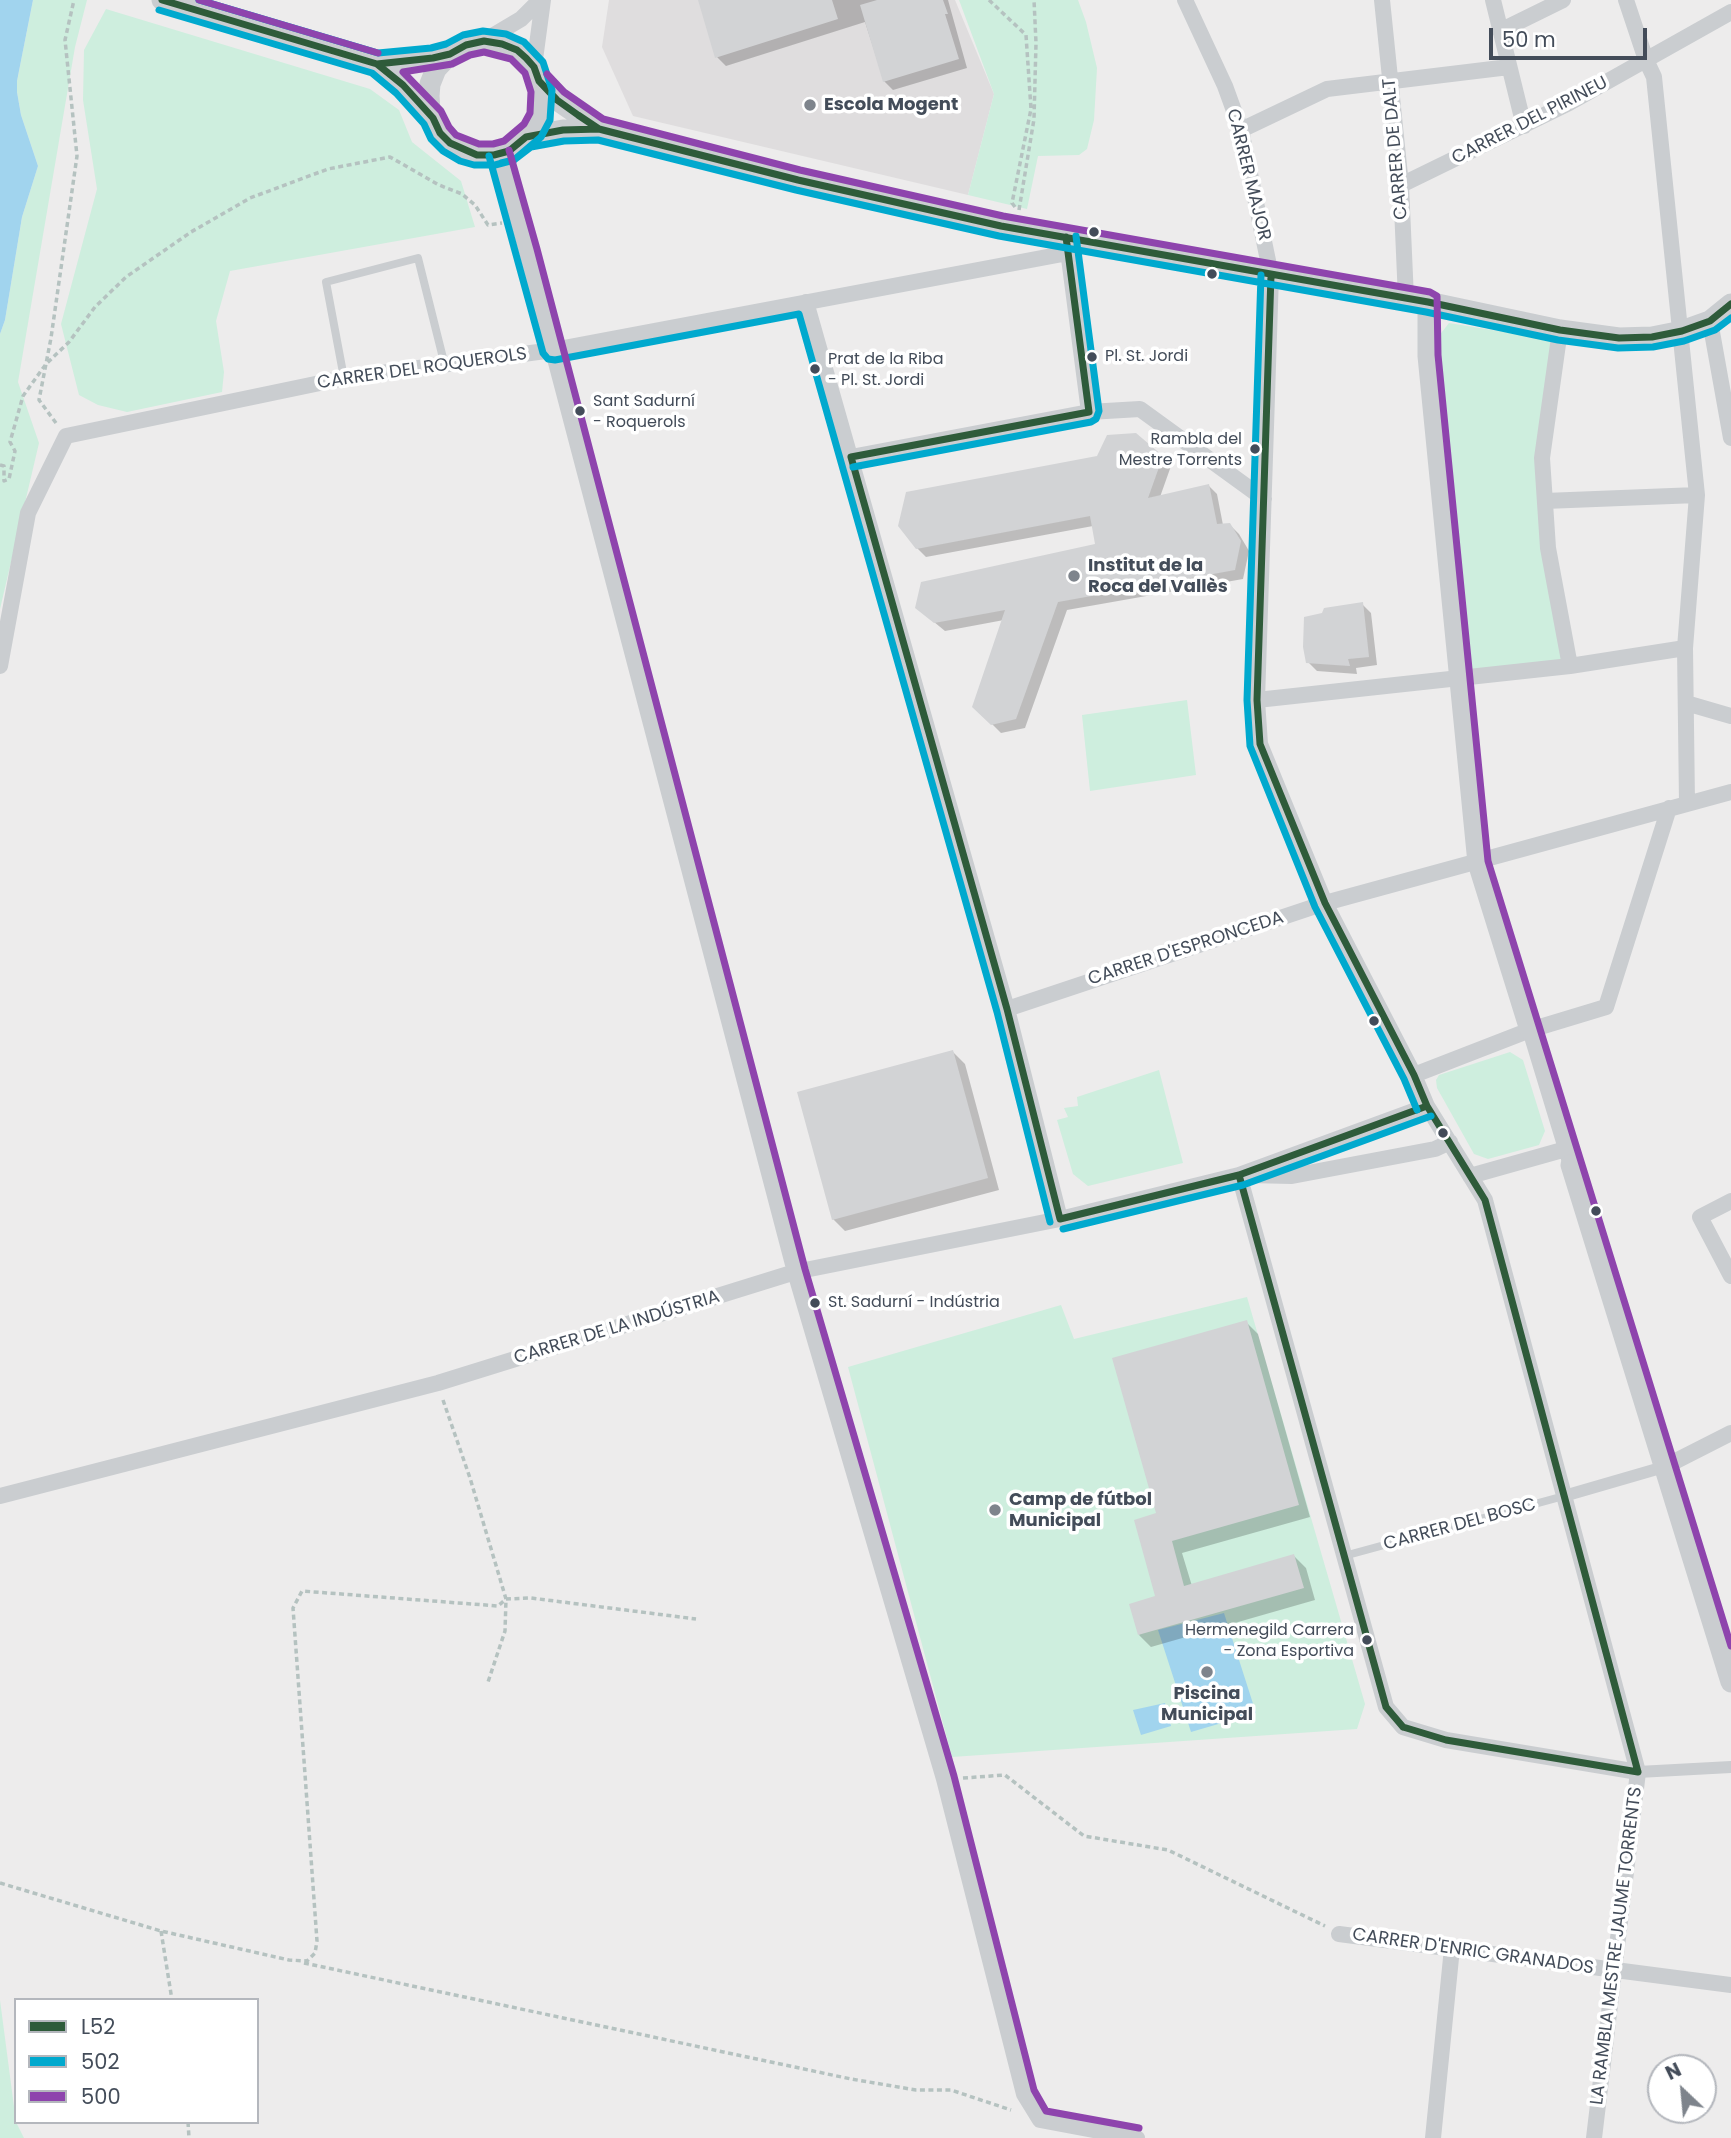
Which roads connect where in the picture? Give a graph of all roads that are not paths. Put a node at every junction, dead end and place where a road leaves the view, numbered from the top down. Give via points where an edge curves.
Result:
1 (162, 0) edge
2 (542, 0) edge
3 (1185, 0) edge
4 (1382, 0) edge
5 (1493, 0) edge
6 (1563, 0) edge
7 (1626, 0) edge
8 (1731, 12) edge
9 (1500, 31) junction
10 (484, 41) junction
11 (450, 54) junction
12 (1646, 60) junction
13 (377, 64) junction
14 (1509, 67) junction
15 (536, 74) junction
16 (1390, 80) junction
17 (433, 118) junction
18 (1524, 126) junction
19 (598, 129) junction
20 (1241, 130) junction
21 (526, 137) junction
22 (499, 153) junction
23 (1401, 185) junction
24 (1067, 245) junction
25 (1272, 275) junction
26 (1417, 300) junction
27 (806, 302) junction
28 (1731, 304) edge
29 (1710, 321) junction
30 (1560, 330) junction
31 (1682, 331) junction
32 (552, 350) junction
33 (445, 366) junction
34 (344, 379) junction
35 (1089, 412) junction
36 (1731, 438) edge
37 (850, 457) junction
38 (1697, 495) junction
39 (1264, 499) junction
40 (1545, 501) junction
41 (1685, 648) junction
42 (0, 666) edge
43 (1570, 666) junction
44 (1459, 678) junction
45 (1257, 700) junction
46 (1686, 703) junction
47 (1731, 716) edge
48 (1731, 792) edge
49 (1687, 803) junction
50 (1669, 808) junction
51 (1478, 863) junction
52 (1325, 903) junction
53 (1007, 1009) junction
54 (1530, 1030) junction
55 (1414, 1075) junction
56 (1427, 1106) junction
57 (1450, 1142) junction
58 (1569, 1157) junction
59 (1238, 1175) junction
60 (1470, 1176) junction
61 (1731, 1201) edge
62 (1060, 1219) junction
63 (795, 1272) junction
64 (1731, 1276) edge
65 (1731, 1433) edge
66 (1664, 1467) junction
67 (0, 1496) edge
68 (1564, 1496) junction
69 (1344, 1556) junction
70 (1731, 1682) edge
71 (1731, 1767) edge
72 (1638, 1772) junction
73 (1339, 1934) road end
74 (1452, 1948) junction
75 (1614, 1971) junction
76 (1731, 1985) edge
77 (1138, 2138) edge
78 (1433, 2138) edge
79 (1594, 2138) edge

1 - 13 street
2 - 10 street
2 - 15 street
3 - 20 street, CARRER MAJOR
4 - 16 street, CARRER DE DALT
5 - 9 street
6 - 9 street
7 - 12 street
8 - 12 street, CARRER DEL PIRINEU
9 - 14 street
10 - 11 street
10 - 15 street via 517,50
11 - 13 street
11 - 17 street via 430,84
12 - 18 street, CARRER DEL PIRINEU
12 - 31 street via 1654,77
13 - 17 street
14 - 16 street
14 - 18 street
15 - 19 street via 557,100
15 - 21 street via 542,91 540,116
16 - 20 street via 1327,89
16 - 23 street, CARRER DE DALT
17 - 22 street via 440,133 464,151
18 - 23 street, CARRER DEL PIRINEU
19 - 21 street
19 - 24 street
20 - 25 street, CARRER MAJOR
21 - 22 street
22 - 32 street
23 - 26 street, CARRER DE DALT
24 - 25 street
24 - 27 street, CARRER DEL ROQUEROLS
24 - 35 street
25 - 26 street
25 - 39 street, LA RAMBLA MESTRE JAUME TORRENTS
26 - 30 street
26 - 44 street via 1428,356
27 - 32 street, CARRER DEL ROQUEROLS
27 - 37 street
28 - 29 street
29 - 31 street
29 - 36 street
30 - 31 street via 1619,338
30 - 40 street via 1542,458
31 - 38 street
32 - 33 street, CARRER DEL ROQUEROLS
32 - 63 street
33 - 34 street, CARRER DEL ROQUEROLS
33 - 34 lane via 418,258 326,282
34 - 42 street, CARRER DEL ROQUEROLS via 66,436 28,513
35 - 37 street
35 - 39 street via 1140,409
37 - 53 street
38 - 40 street
38 - 41 street
39 - 45 street, LA RAMBLA MESTRE JAUME TORRENTS
40 - 43 street via 1548,548
41 - 43 street
41 - 46 street
43 - 44 street
44 - 45 street
44 - 51 street
45 - 52 street, LA RAMBLA MESTRE JAUME TORRENTS via 1260,744
46 - 47 street
46 - 49 street
48 - 49 street, CARRER D'ESPRONCEDA
49 - 50 street, CARRER D'ESPRONCEDA
50 - 51 street, CARRER D'ESPRONCEDA
50 - 54 street via 1606,1007
51 - 52 street, CARRER D'ESPRONCEDA
51 - 54 street
52 - 53 street, CARRER D'ESPRONCEDA
52 - 55 street, LA RAMBLA MESTRE JAUME TORRENTS
53 - 62 street
54 - 55 street
54 - 58 street
55 - 56 street, LA RAMBLA MESTRE JAUME TORRENTS
56 - 57 street, LA RAMBLA MESTRE JAUME TORRENTS
56 - 59 street, CARRER DE LA INDÚSTRIA
57 - 59 street, CARRER DE LA INDÚSTRIA via 1435,1149 1292,1176
57 - 60 street, LA RAMBLA MESTRE JAUME TORRENTS
58 - 60 street
58 - 66 street
59 - 62 street, CARRER DE LA INDÚSTRIA
59 - 69 street
60 - 68 street, LA RAMBLA MESTRE JAUME TORRENTS via 1485,1200
61 - 64 street via 1700,1217
62 - 63 street, CARRER DE LA INDÚSTRIA
63 - 67 street, CARRER DE LA INDÚSTRIA via 438,1383
63 - 77 street via 944,1779 1024,2094 1040,2120
65 - 66 street, CARRER DEL BOSC
66 - 68 street, CARRER DEL BOSC
66 - 70 street
68 - 69 lane, CARRER DEL BOSC
68 - 72 street, LA RAMBLA MESTRE JAUME TORRENTS
69 - 72 street via 1386,1707 1403,1727 1446,1740
71 - 72 street
72 - 75 street, LA RAMBLA MESTRE JAUME TORRENTS
73 - 74 street, CARRER D'ENRIC GRANADOS
74 - 75 street, CARRER D'ENRIC GRANADOS
74 - 78 street
75 - 76 street, CARRER D'ENRIC GRANADOS
75 - 79 street, LA RAMBLA MESTRE JAUME TORRENTS

